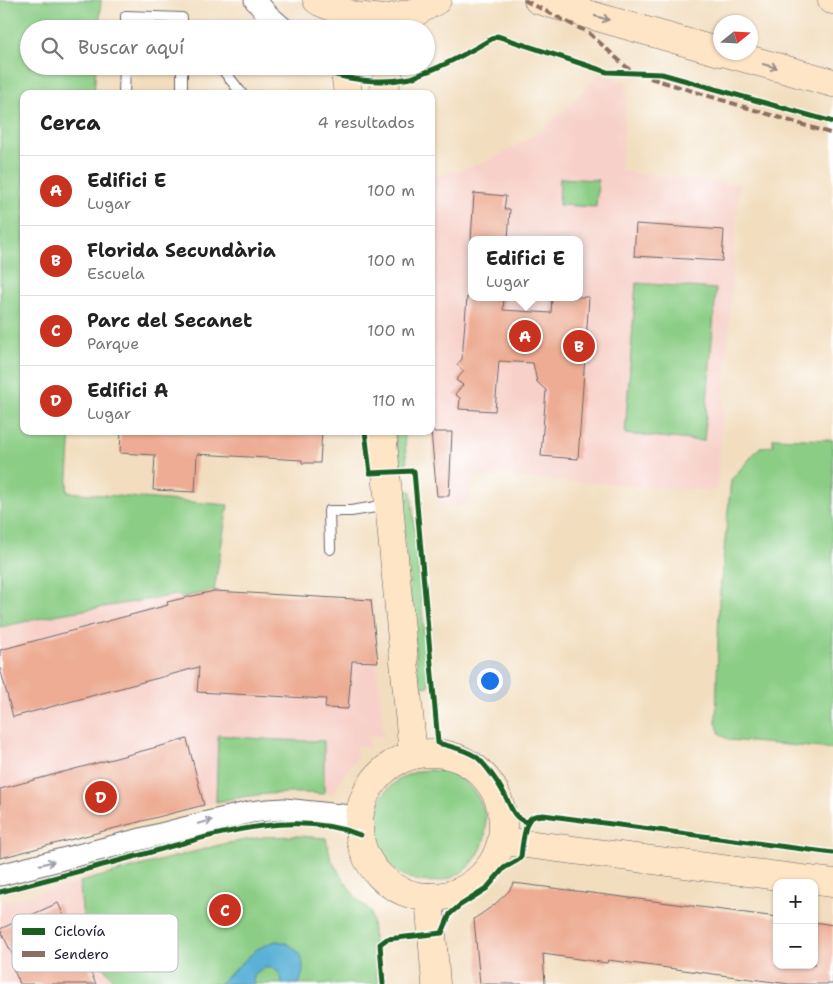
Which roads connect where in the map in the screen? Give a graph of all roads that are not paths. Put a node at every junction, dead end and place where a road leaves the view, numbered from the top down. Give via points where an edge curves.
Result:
1 (255, 0) edge
2 (538, 0) edge
3 (318, 1) edge
4 (419, 14) edge
5 (182, 18) edge
6 (126, 20) edge
7 (274, 20) edge
8 (326, 20) edge
9 (713, 49) edge
10 (751, 60) edge
11 (125, 75) edge
12 (182, 75) edge
13 (227, 75) edge
14 (345, 75) edge
15 (388, 75) edge
16 (833, 83) edge
17 (124, 90) edge
18 (182, 90) edge
19 (239, 90) edge
20 (347, 90) edge
21 (384, 90) edge
22 (382, 435) edge
23 (389, 505) junction
24 (330, 549) dead end
25 (413, 755) junction
26 (360, 817) junction
27 (502, 841) junction
28 (0, 875) edge
29 (833, 883) edge
30 (429, 897) junction
31 (436, 984) edge

1 - 7 street
2 -> 9 street
3 - 4 street via 354,16 385,19
3 - 8 street
5 - 6 lane via 126,16
10 -> 16 street
11 - 17 lane
12 - 18 lane
13 - 19 lane
14 - 20 street
15 - 21 street
22 - 23 street
23 - 24 lane via 329,511
23 - 25 street
25 - 26 street via 391,765 373,782
25 - 27 street via 434,752 454,756 473,766 499,799 504,820
28 -> 26 street via 251,812 284,810
26 - 30 street via 365,852 375,870 399,889
27 - 29 street
27 - 30 street via 488,871 475,882 461,891
30 - 31 street

